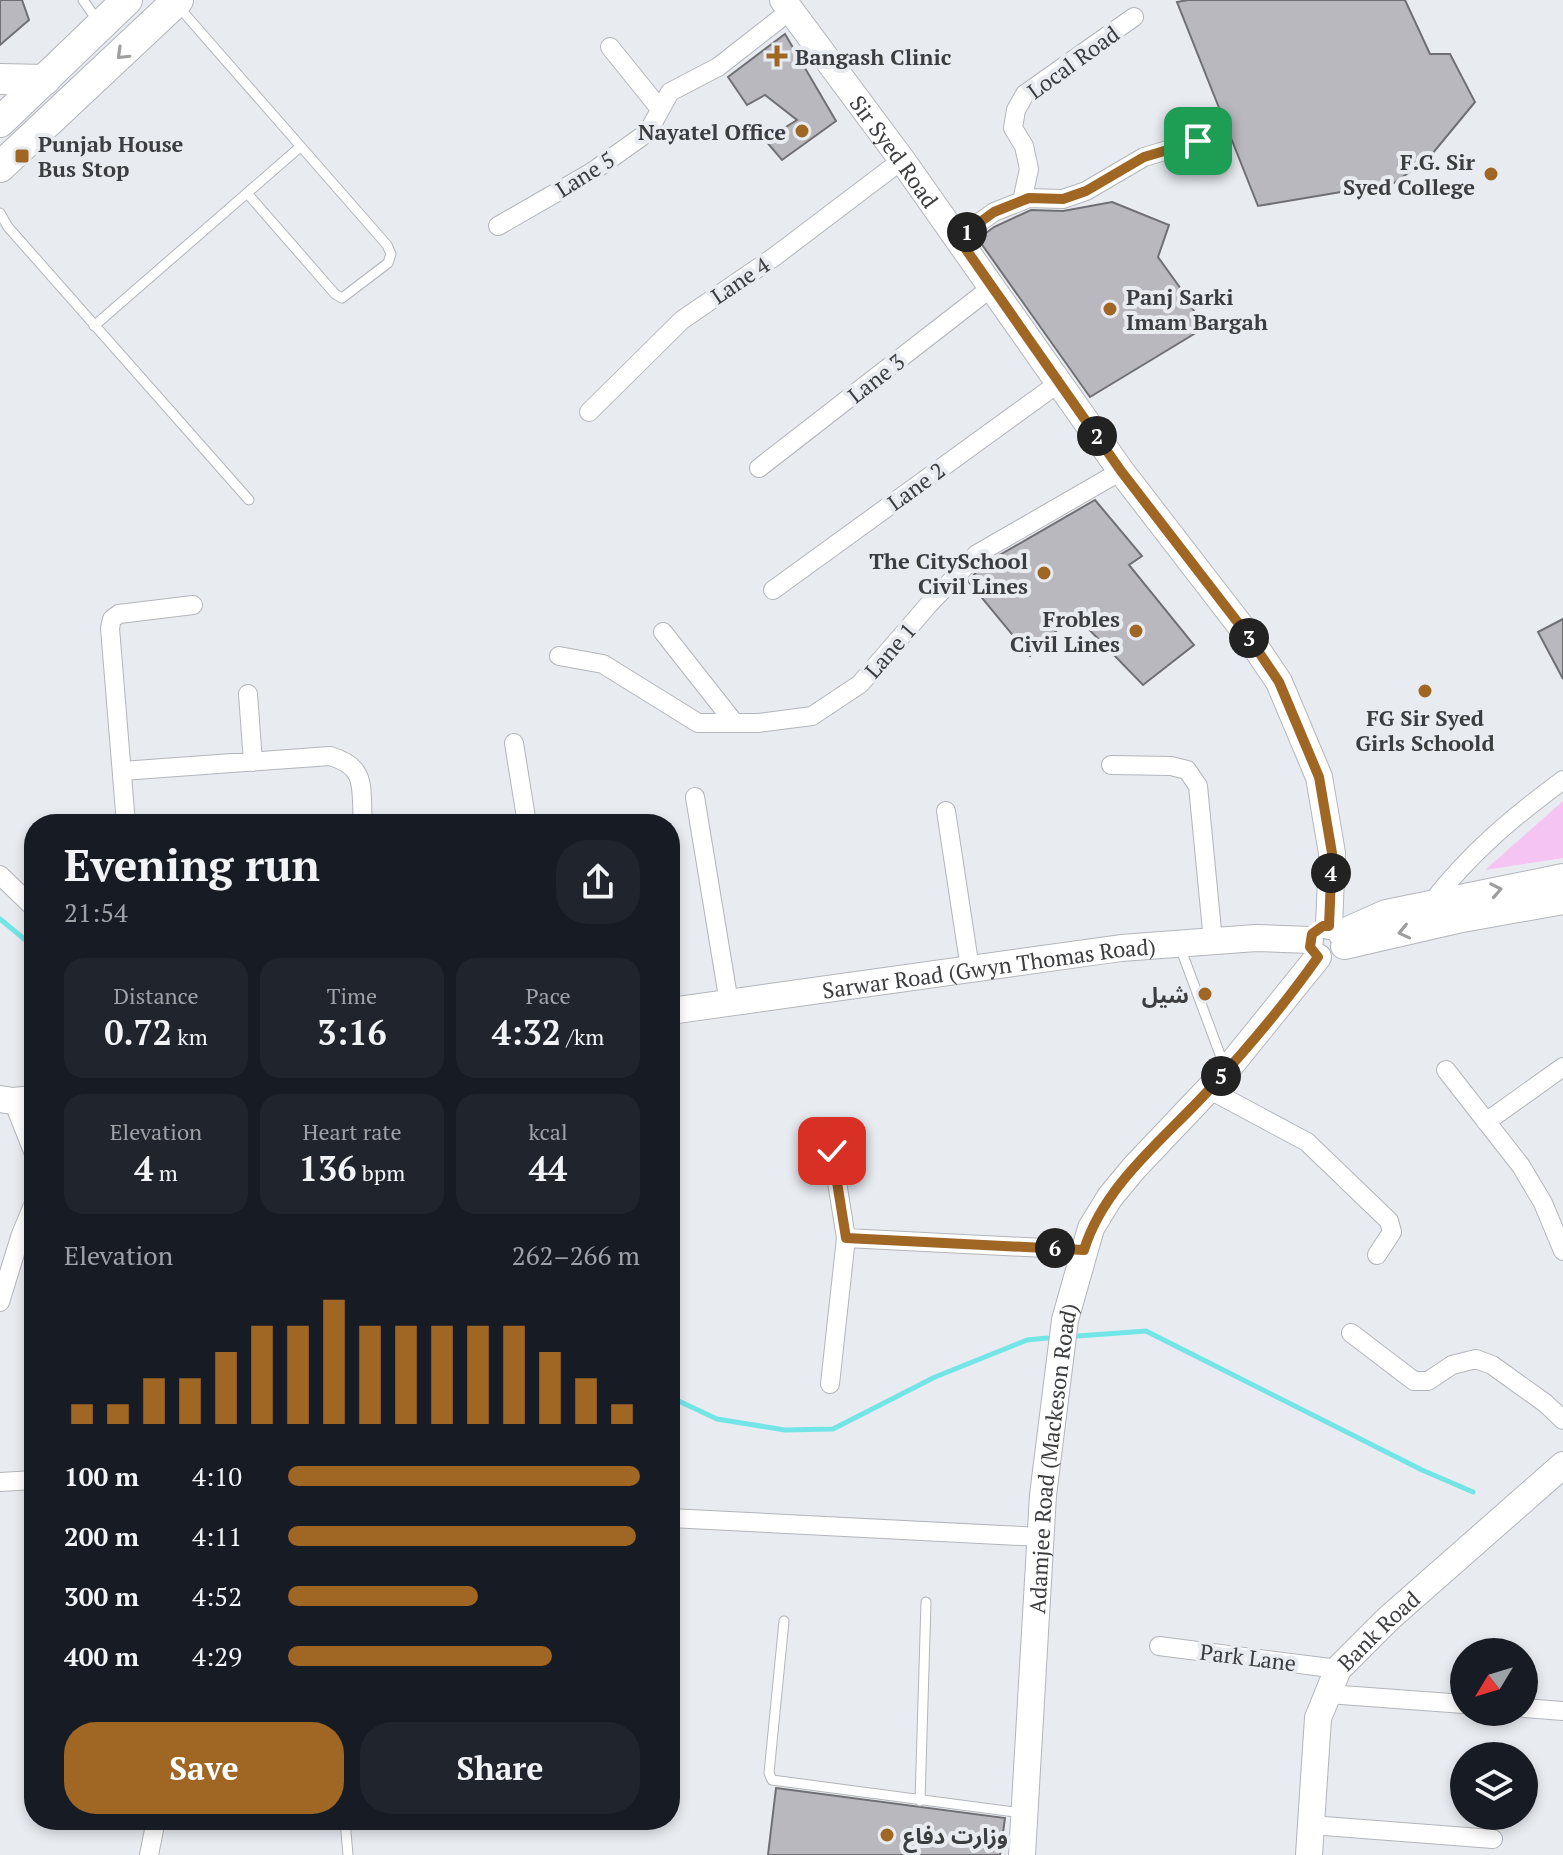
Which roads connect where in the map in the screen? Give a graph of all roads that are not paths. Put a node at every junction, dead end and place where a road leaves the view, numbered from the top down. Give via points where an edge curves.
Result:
1 (83, 0) edge
2 (127, 0) edge
3 (177, 2) edge
4 (787, 5) edge
5 (1134, 17) dead end
6 (101, 25) junction
7 (610, 47) dead end
8 (0, 79) edge
9 (45, 80) junction
10 (660, 109) junction
11 (0, 122) edge
12 (1198, 141) dead end
13 (300, 147) junction
14 (902, 160) junction
15 (0, 167) edge
16 (247, 193) junction
17 (1022, 201) junction
18 (0, 213) edge
19 (498, 226) dead end
20 (958, 238) junction
21 (992, 287) junction
22 (94, 326) junction
23 (1060, 382) junction
24 (589, 412) dead end
25 (759, 468) dead end
26 (1121, 471) junction
27 (249, 500) dead end
28 (773, 590) dead end
29 (193, 605) dead end
30 (663, 632) dead end
31 (559, 656) dead end
32 (248, 694) dead end
33 (733, 721) junction
34 (514, 743) dead end
35 (253, 762) junction
36 (1111, 765) dead end
37 (122, 771) junction
38 (1563, 780) edge
39 (695, 797) dead end
40 (946, 811) dead end
41 (125, 814) edge
42 (362, 814) edge
43 (525, 814) edge
44 (0, 875) edge
45 (1563, 877) edge
46 (24, 898) edge
47 (1563, 901) edge
48 (1432, 902) junction
49 (1328, 940) junction
50 (1213, 941) junction
51 (1178, 942) junction
52 (970, 969) junction
53 (729, 1003) junction
54 (680, 1010) edge
55 (1563, 1067) edge
56 (1446, 1070) dead end
57 (1218, 1081) junction
58 (16, 1099) edge
59 (1486, 1122) junction
60 (24, 1123) edge
61 (832, 1151) dead end
62 (24, 1227) edge
63 (846, 1238) junction
64 (1084, 1250) junction
65 (1563, 1251) edge
66 (1377, 1255) dead end
67 (0, 1302) edge
68 (1351, 1333) dead end
69 (830, 1384) dead end
70 (1563, 1420) edge
71 (1563, 1465) edge
72 (24, 1481) edge
73 (0, 1482) edge
74 (680, 1519) edge
75 (1040, 1537) junction
76 (926, 1602) dead end
77 (784, 1621) dead end
78 (1159, 1646) dead end
79 (1338, 1669) junction
80 (1328, 1694) junction
81 (1450, 1703) edge
82 (1538, 1709) edge
83 (1563, 1711) edge
84 (920, 1801) junction
85 (1024, 1813) junction
86 (1311, 1825) junction
87 (154, 1830) edge
88 (346, 1830) edge
89 (1493, 1839) dead end
90 (149, 1855) edge
91 (348, 1855) edge
92 (1022, 1855) edge
93 (1309, 1855) edge

1 - 6 lane
2 - 6 main road
3 - 13 lane
3 -> 15 main road
4 - 10 street, Lane 5 via 718,67 670,92
4 - 14 street, Sir Syed Road
5 - 17 street, Local Road via 1025,94 1013,128 1029,169
6 - 9 main road
7 - 10 street
8 - 9 main road
9 - 11 main road
10 - 19 street, Lane 5 via 648,132 592,172
12 - 17 street via 1144,157 1063,199
13 - 16 lane
13 - 16 lane via 387,245 388,263 342,298
14 - 20 street, Sir Syed Road
14 - 24 street, Lane 4 via 682,320
16 - 22 lane
17 - 20 street via 994,212
18 - 22 lane
20 - 21 street, Sir Syed Road
21 - 23 street, Sir Syed Road
21 - 25 street, Lane 3
22 - 27 lane
23 - 26 street, Sir Syed Road
23 - 28 street, Lane 2
26 - 33 street, Lane 1 via 977,554 860,684 812,716
26 - 49 street, Sir Syed Road via 1279,682 1319,777 1332,853
29 - 37 street via 112,619
30 - 33 street
31 - 33 street, Lane 1 via 603,664 698,723
32 - 35 street
34 - 43 street
35 - 37 street
35 - 42 street via 330,756 347,761 360,779
36 - 50 street via 1171,766 1187,770 1198,786
37 - 41 street
38 - 48 street via 1492,835
39 - 53 street
40 - 52 street
44 - 46 street
48 -> 45 street, Sarwar Road (Gwyn Thomas Road)
47 -> 49 street, Sarwar Road (Gwyn Thomas Road)
48 - 49 street, Sarwar Road (Gwyn Thomas Road) via 1386,913
49 - 50 street, Sarwar Road (Gwyn Thomas Road)
49 - 57 street, Adamjee Road (Mackeson Road)
50 - 51 street, Sarwar Road (Gwyn Thomas Road)
51 - 52 street, Sarwar Road (Gwyn Thomas Road)
51 - 57 lane
52 - 53 street, Sarwar Road (Gwyn Thomas Road)
53 - 54 street, Sarwar Road (Gwyn Thomas Road)
55 - 59 street
56 - 59 street
57 - 64 street, Adamjee Road (Mackeson Road) via 1110,1197
57 - 66 street via 1307,1142 1389,1221 1392,1232
58 - 60 street
59 - 65 street via 1521,1166
61 - 63 street
62 - 67 street
63 - 64 street
63 - 69 street
64 - 75 street, Adamjee Road (Mackeson Road) via 1065,1320
68 - 70 street via 1414,1381 1428,1381 1452,1365 1476,1359 1492,1365
71 - 79 street, Bank Road
72 - 73 street
74 - 75 street
75 - 85 street, Adamjee Road (Mackeson Road)
76 - 84 lane
77 - 84 lane via 772,1780
78 - 79 street, Park Lane
79 - 80 street, Bank Road
80 - 81 street
80 - 86 street, Bank Road via 1318,1718
82 - 83 street
84 - 85 lane
85 - 92 street, Adamjee Road (Mackeson Road)
86 - 89 street
86 - 93 street, Bank Road
87 - 90 street
88 - 91 lane

